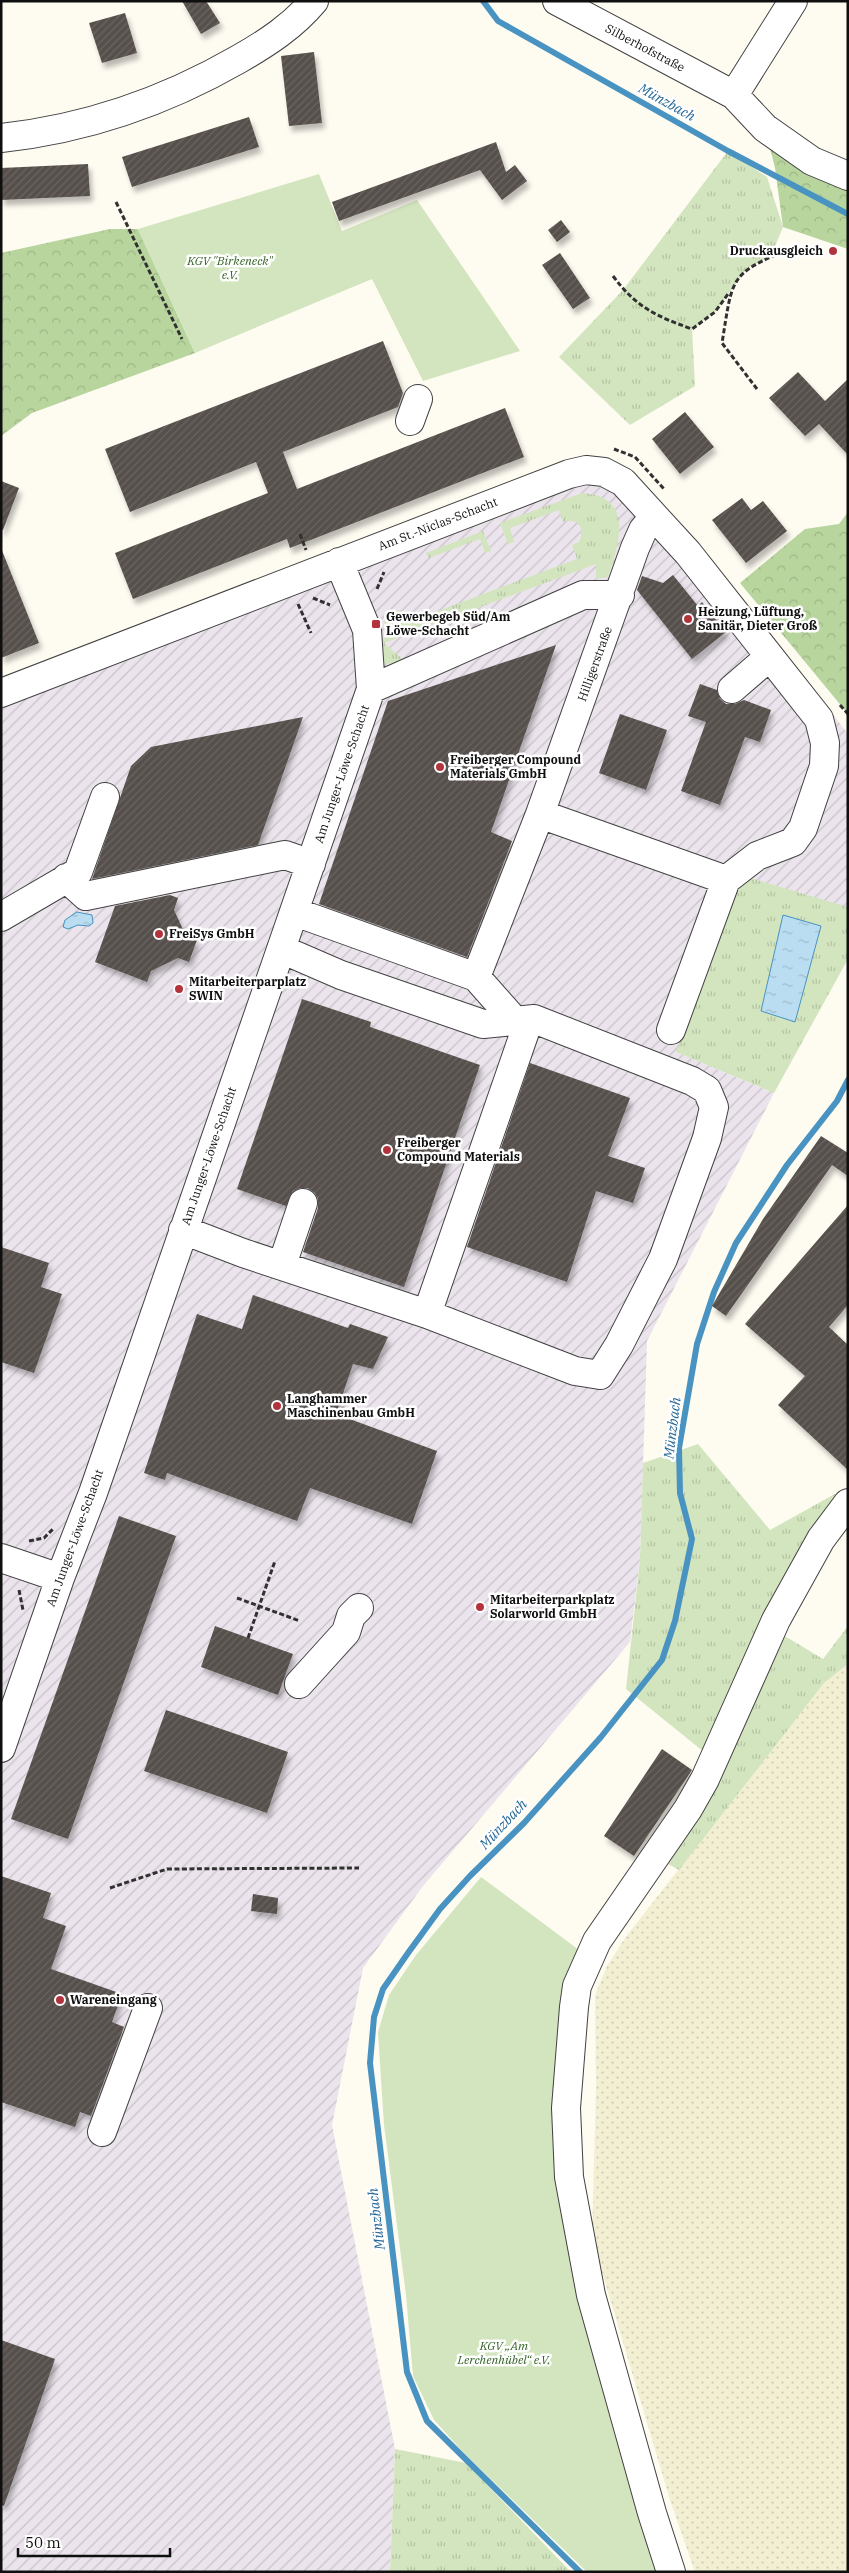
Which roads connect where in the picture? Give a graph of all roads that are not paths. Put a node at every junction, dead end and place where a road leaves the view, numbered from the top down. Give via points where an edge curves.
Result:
1 (314, 1) edge
2 (557, 1) edge
3 (793, 1) edge
4 (734, 95) junction
5 (1, 138) edge
6 (848, 176) edge
7 (654, 517) junction
8 (339, 562) junction
9 (620, 595) junction
10 (769, 657) junction
11 (371, 689) junction
12 (732, 690) dead end
13 (1, 692) edge
14 (105, 797) dead end
15 (540, 814) junction
16 (311, 864) junction
17 (66, 878) junction
18 (726, 880) junction
19 (295, 912) junction
20 (1, 917) edge
21 (281, 950) junction
22 (476, 977) junction
23 (522, 1020) junction
24 (671, 1030) dead end
25 (303, 1203) dead end
26 (183, 1230) junction
27 (282, 1265) junction
28 (427, 1314) junction
29 (848, 1503) edge
30 (1, 1558) edge
31 (60, 1578) junction
32 (359, 1608) dead end
33 (299, 1684) dead end
34 (1, 1748) edge
35 (148, 2008) dead end
36 (102, 2132) dead end
37 (671, 2572) edge

1 - 5 street via 274,39 205,79 124,113 34,134
2 - 4 street, Silberhofstraße
3 - 4 street
4 - 6 street, Silberhofstraße via 765,128 804,156
7 - 8 street, Am St.-Niclas-Schacht via 624,482 604,472 586,470
7 - 9 street, Hilligerstraße via 643,530 635,548
7 - 10 street, Am St.-Niclas-Schacht via 688,553
8 - 11 street, Am Junger-Löwe-Schacht via 367,630
8 - 13 street, Am St.-Niclas-Schacht
9 - 11 street via 583,595
9 - 15 street, Hilligerstraße
10 - 12 street
10 - 18 street, Am St.-Niclas-Schacht via 819,719 825,743 824,766 810,811 793,842 757,856
11 - 16 street, Am Junger-Löwe-Schacht
14 - 17 street via 78,872
15 - 18 street
15 - 22 street, Hilligerstraße
16 - 17 street via 285,855 86,896
16 - 19 street, Am Junger-Löwe-Schacht
17 - 20 street
18 - 24 street
19 - 21 street, Am Junger-Löwe-Schacht
19 - 22 street
21 - 23 street via 341,975 484,1024
21 - 26 street, Am Junger-Löwe-Schacht
22 - 23 street
23 - 28 street
23 - 28 street via 561,1029 692,1081 707,1090 714,1107 708,1138 663,1259 600,1375 575,1372
25 - 27 street
26 - 27 street
26 - 31 street, Am Junger-Löwe-Schacht via 93,1493
27 - 28 street
29 - 37 street via 821,1539 776,1620 688,1809 597,1940 577,1986 566,2108 569,2177 591,2295
30 - 31 street
31 - 34 street, Am Junger-Löwe-Schacht
32 - 33 street via 350,1616 346,1632
35 - 36 street

